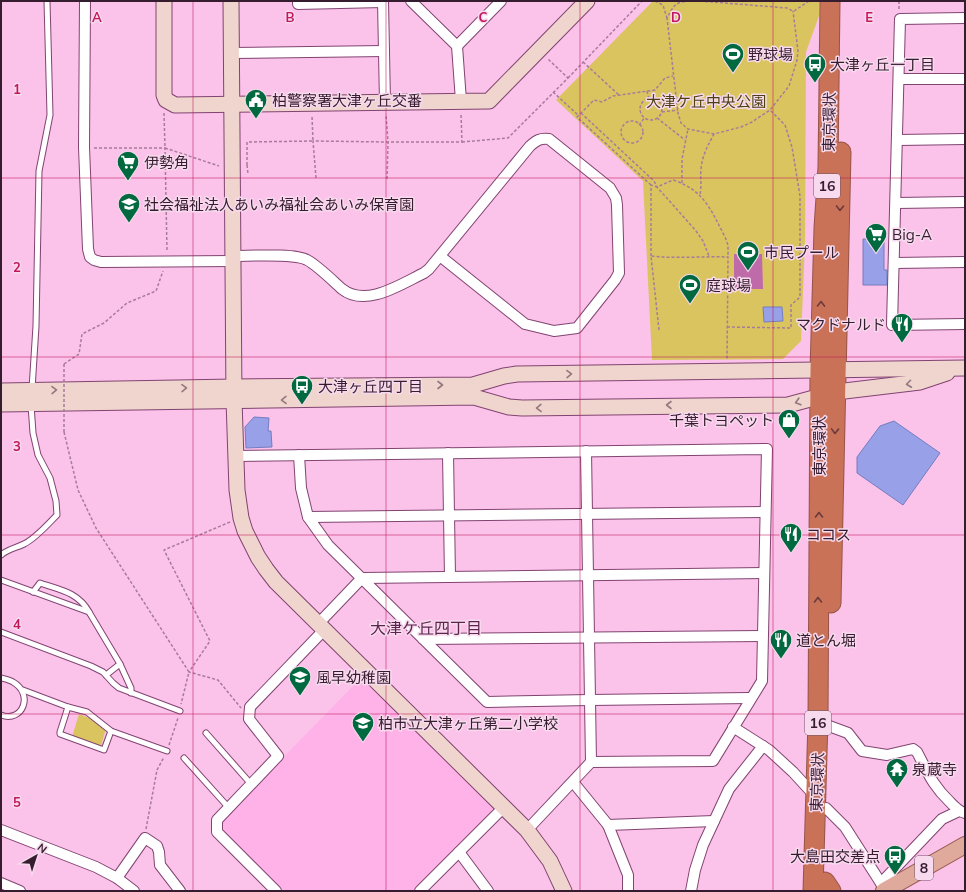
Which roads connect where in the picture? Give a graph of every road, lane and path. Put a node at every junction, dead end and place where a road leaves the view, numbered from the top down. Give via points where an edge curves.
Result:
1 (47, 1) edge
2 (85, 1) edge
3 (164, 1) edge
4 (231, 1) edge
5 (298, 1) edge
6 (411, 1) edge
7 (501, 1) edge
8 (587, 1) edge
9 (642, 1) edge
10 (654, 1) edge
11 (690, 1) edge
12 (700, 1) edge
13 (809, 1) edge
14 (830, 1) edge
15 (841, 1) edge
16 (383, 2) edge
17 (793, 12) junction
18 (667, 18) junction
19 (965, 18) edge
20 (457, 46) junction
21 (538, 49) junction
22 (384, 51) junction
23 (231, 53) junction
24 (583, 62) junction
25 (673, 76) junction
26 (568, 78) junction
27 (899, 79) junction
28 (965, 79) edge
29 (648, 91) junction
30 (554, 92) junction
31 (620, 96) junction
32 (649, 99) junction
33 (166, 100) junction
34 (461, 101) junction
35 (385, 102) junction
36 (312, 103) junction
37 (232, 105) junction
38 (678, 110) junction
39 (770, 110) junction
40 (662, 112) junction
41 (581, 113) junction
42 (578, 115) junction
43 (645, 117) junction
44 (657, 118) junction
45 (639, 125) junction
46 (688, 129) junction
47 (714, 134) junction
48 (965, 139) edge
49 (686, 140) junction
50 (898, 140) junction
51 (313, 141) junction
52 (388, 142) junction
53 (462, 142) junction
54 (84, 148) junction
55 (165, 148) junction
56 (247, 164) junction
57 (243, 165) dead end
58 (219, 166) dead end
59 (248, 174) dead end
60 (316, 178) dead end
61 (387, 179) dead end
62 (682, 183) junction
63 (651, 185) junction
64 (657, 187) junction
65 (700, 194) junction
66 (965, 202) edge
67 (896, 203) junction
68 (440, 256) junction
69 (651, 256) junction
70 (709, 256) junction
71 (728, 257) junction
72 (234, 258) junction
73 (167, 261) junction
74 (965, 262) edge
75 (894, 263) junction
76 (965, 324) edge
77 (727, 327) junction
78 (659, 330) dead end
79 (727, 362) dead end
80 (962, 368) edge
81 (828, 371) junction
82 (1, 392) edge
83 (235, 394) junction
84 (828, 394) junction
85 (32, 397) junction
86 (1, 404) edge
87 (586, 451) junction
88 (448, 453) junction
89 (299, 455) junction
90 (236, 456) junction
91 (765, 512) junction
92 (588, 513) junction
93 (449, 515) junction
94 (308, 517) junction
95 (241, 518) junction
96 (1, 555) edge
97 (764, 573) junction
98 (588, 575) junction
99 (450, 577) junction
100 (362, 578) junction
101 (1, 580) edge
102 (33, 592) junction
103 (89, 612) junction
104 (321, 627) junction
105 (1, 632) edge
106 (589, 636) junction
107 (762, 636) junction
108 (423, 639) junction
109 (120, 664) junction
110 (189, 672) junction
111 (106, 675) junction
112 (1, 678) edge
113 (22, 690) junction
114 (131, 693) junction
115 (750, 698) junction
116 (590, 700) junction
117 (68, 707) junction
118 (242, 710) dead end
119 (180, 711) junction
120 (1, 715) edge
121 (828, 726) junction
122 (733, 727) junction
123 (111, 731) junction
124 (206, 733) dead end
125 (763, 746) junction
126 (167, 751) junction
127 (184, 758) dead end
128 (591, 762) junction
129 (573, 782) junction
130 (251, 784) junction
131 (821, 803) junction
132 (504, 807) junction
133 (229, 808) junction
134 (962, 812) edge
135 (714, 821) junction
136 (608, 825) junction
137 (1, 830) edge
138 (527, 830) junction
139 (145, 838) junction
140 (965, 845) edge
141 (459, 852) junction
142 (117, 878) junction
143 (1, 883) edge
144 (883, 888) edge
145 (824, 889) edge
146 (20, 891) edge
147 (134, 891) edge
148 (180, 891) edge
149 (276, 891) edge
150 (420, 891) edge
151 (488, 891) edge
152 (564, 891) edge
153 (628, 891) edge
154 (691, 891) edge

1 - 85 lane via 50,115 39,170
2 - 54 street
3 - 33 street
4 - 23 street
5 - 16 street via 298,4
6 - 20 street
7 - 20 street
8 - 21 street
9 - 24 path
10 - 18 path via 664,5
11 - 18 path via 679,2
12 - 17 path via 787,8
13 - 17 path
81 -> 14 highway, 東京環状 / 16 via 824,228 828,167
15 -> 81 highway, 東京環状 / 16 via 841,155
16 - 22 street
17 - 39 path via 798,51 796,60 789,86
18 - 25 path
19 - 27 street via 900,19
20 - 34 street
21 - 26 path
21 - 34 street via 489,101
22 - 23 street
22 - 35 street
23 - 37 street
24 - 26 path
24 - 31 path
25 - 29 path via 665,78 655,90
25 - 38 path
26 - 30 path
27 - 28 street
27 - 50 street
29 - 31 path
29 - 32 path
30 - 42 path
30 - 53 path via 508,138
31 - 41 path via 602,102 594,100
32 - 40 path via 654,98 660,103
32 - 43 path via 645,99 640,106 641,114
33 - 37 street via 175,105
33 - 55 path
34 - 35 street
34 - 53 path
35 - 36 street
35 - 52 path
36 - 37 street
36 - 51 path
37 - 72 street
38 - 40 path
38 - 46 path via 681,123
39 - 47 path via 741,127
39 - 77 path via 785,125 792,147 800,196 800,297 791,305 791,328
40 - 44 path
41 - 42 path
41 - 64 path via 654,181
42 - 63 path via 577,117
43 - 44 path via 648,120
43 - 45 path
44 - 49 path
45 - 45 path via 642,127 643,135 638,142 629,143 622,138 621,129 627,123 635,122
46 - 47 path
46 - 49 path
47 - 65 path via 702,159
48 - 50 street
49 - 62 path via 682,159
50 - 67 street
51 - 52 path
51 - 56 path via 247,142
51 - 60 path
52 - 53 path
52 - 61 path
54 - 55 path
54 - 73 street via 90,257 101,262
55 - 58 path
55 - 73 path
56 - 57 path
56 - 59 path
62 - 64 path via 673,180
62 - 65 path
63 - 64 path
63 - 69 path
64 - 70 path via 696,231
65 - 71 path via 726,237
66 - 67 street
67 - 75 street
68 - 68 street via 525,324 554,330 577,328 619,274 616,198 610,188 549,139 542,138 530,146
68 - 72 street via 424,273 388,290 359,297 344,291 307,260 296,256
69 - 70 path
69 - 78 path
70 - 71 path
71 - 77 path
72 - 73 street
72 - 83 street
73 -> 110 path, bridge via 156,291 127,303 104,323 82,334 79,354 64,364 64,432 78,490 96,528
74 - 75 street
75 - 76 street via 892,324
77 - 79 path
80 - 81 street
80 -> 84 street via 920,382
83 -> 81 street via 473,385 517,374
81 - 84 highway, 東京環状 / 16
82 - 85 street
84 -> 83 street via 788,404 522,408 508,407 474,397
83 - 85 street
83 - 90 street
84 -> 121 highway, 東京環状 / 16
131 -> 84 highway, 東京環状 / 16 via 818,720
85 - 86 street
85 - 96 lane via 33,433 38,454 50,478 57,515 24,544
87 - 88 street
87 - 91 street via 767,449
87 - 92 street
88 - 89 street
88 - 93 street
89 - 90 street
89 - 94 street via 300,488
90 - 95 street
91 - 92 street
91 - 97 street
92 - 93 street
92 - 98 street
93 - 94 street
93 - 99 street
94 - 100 street via 328,545
95 - 104 street via 250,543 266,569
95 - 110 path via 164,550 210,641
97 - 98 street
97 - 107 street
98 - 99 street
98 - 106 street
99 - 100 street
100 - 104 street
100 - 108 street
101 - 102 lane
102 - 103 lane
102 - 103 lane via 40,583 74,595 83,602
103 - 109 lane
104 - 130 street via 250,707 249,719 278,756
104 - 132 street
105 - 111 lane via 92,666
106 - 107 street
106 - 108 street
106 - 116 street
107 - 115 street via 762,680
108 - 116 street via 487,702
109 - 111 lane
109 - 114 lane
110 - 118 path via 218,680
110 - 119 path
111 - 114 lane via 112,683
112 - 113 lane via 13,682
113 - 117 lane
113 - 120 lane via 26,699 23,707 14,716
114 - 119 lane
115 - 116 street
115 - 122 street
116 - 128 street
117 - 123 lane via 87,712
117 - 123 lane via 60,734 104,750
119 - 126 path
121 - 131 highway, 東京環状 / 16
121 - 134 street via 848,733 862,751 887,755 913,749 940,793
122 - 125 street
122 - 128 street via 713,761
123 - 126 lane
124 - 130 lane
125 - 131 street via 793,772
125 - 135 street via 729,790
126 - 139 path via 157,770
127 - 133 lane
128 - 129 street
129 - 136 street
129 - 138 street
130 - 133 street
131 - 144 street via 845,827
131 - 145 highway, 東京環状 / 16
132 - 138 street
132 - 141 street
133 - 149 street via 217,820 216,832
134 - 144 street via 942,819
135 - 136 street
135 - 154 street via 703,845
136 - 153 street via 628,875
137 - 142 street via 96,867
138 - 152 street via 550,861
139 - 142 street
139 - 148 street via 157,846 160,866
140 - 144 main road, 8
141 - 150 street
141 - 151 street
142 - 147 street
143 - 146 street

